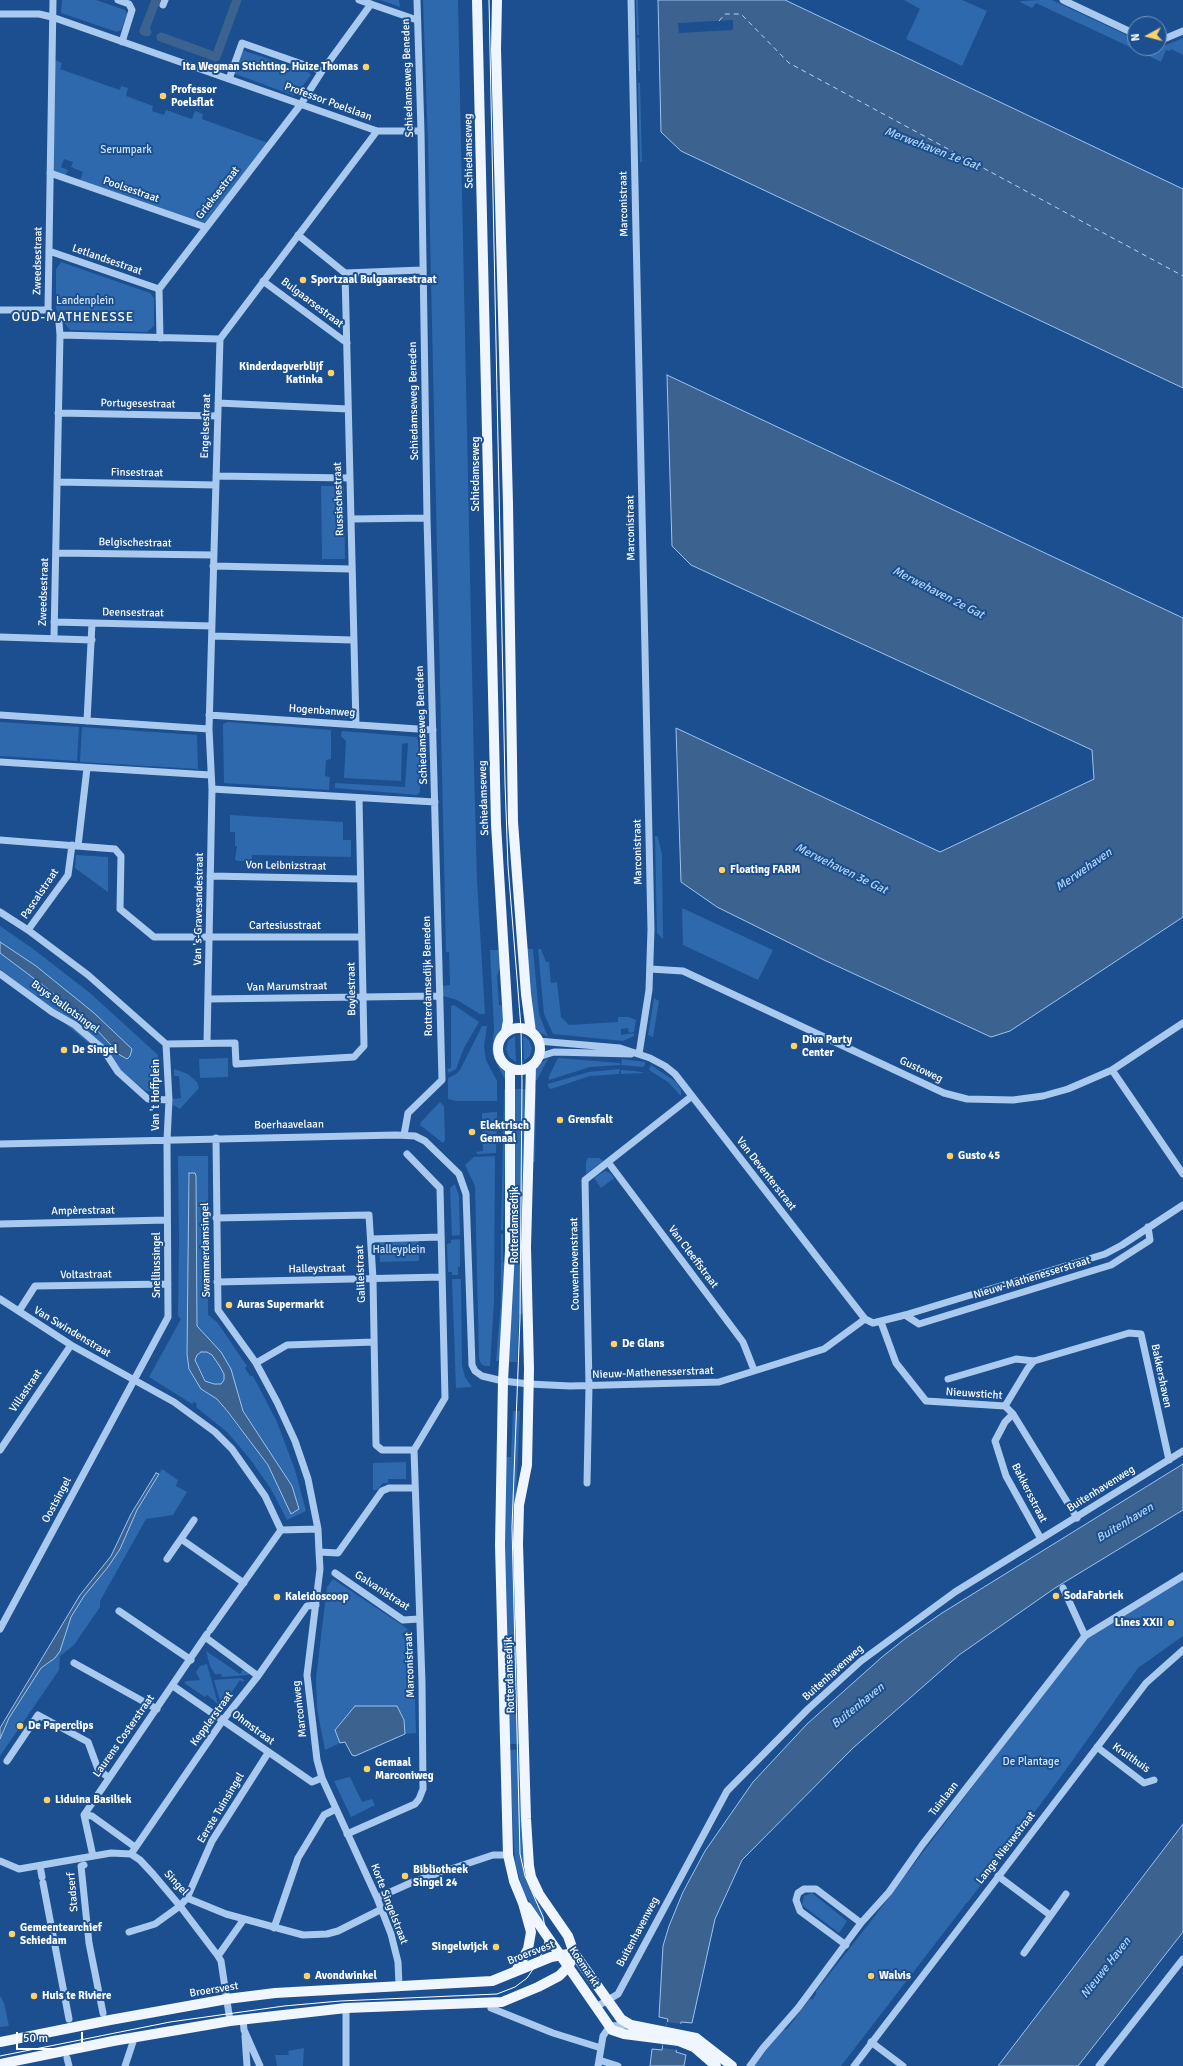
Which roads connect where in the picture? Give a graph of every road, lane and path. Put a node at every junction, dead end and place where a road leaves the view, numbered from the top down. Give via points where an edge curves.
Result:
1 (53, 0) edge
2 (118, 0) edge
3 (359, 0) edge
4 (416, 0) edge
5 (477, 0) edge
6 (496, 0) edge
7 (631, 0) edge
8 (1063, 0) edge
9 (371, 4) junction
10 (0, 14) edge
11 (52, 17) junction
12 (417, 20) junction
13 (1127, 30) edge
14 (1183, 31) edge
15 (1167, 38) edge
16 (122, 42) junction
17 (328, 63) dead end
18 (229, 79) junction
19 (301, 104) junction
20 (421, 130) junction
21 (377, 131) junction
22 (50, 173) junction
23 (205, 227) junction
24 (298, 235) junction
25 (49, 251) junction
26 (422, 270) junction
27 (345, 273) junction
28 (263, 281) junction
29 (159, 289) junction
30 (0, 310) edge
31 (48, 310) junction
32 (60, 335) junction
33 (160, 338) junction
34 (220, 339) junction
35 (347, 343) junction
36 (218, 403) junction
37 (348, 408) junction
38 (58, 413) junction
39 (218, 416) junction
40 (216, 476) junction
41 (349, 478) junction
42 (57, 482) junction
43 (216, 485) junction
44 (427, 518) junction
45 (350, 519) junction
46 (56, 553) junction
47 (214, 555) junction
48 (214, 566) junction
49 (351, 569) junction
50 (54, 622) junction
51 (92, 624) junction
52 (212, 626) junction
53 (213, 636) junction
54 (0, 637) edge
55 (54, 638) junction
56 (92, 640) junction
57 (352, 640) junction
58 (0, 715) edge
59 (209, 715) junction
60 (87, 721) junction
61 (356, 725) junction
62 (209, 729) junction
63 (433, 730) junction
64 (0, 762) edge
65 (87, 768) junction
66 (210, 775) junction
67 (212, 789) junction
68 (359, 798) junction
69 (435, 802) junction
70 (0, 840) edge
71 (75, 846) junction
72 (210, 876) junction
73 (360, 879) junction
74 (0, 912) edge
75 (28, 930) junction
76 (209, 936) junction
77 (361, 937) junction
78 (650, 968) junction
79 (0, 974) edge
80 (440, 996) junction
81 (363, 997) junction
82 (208, 999) junction
83 (1183, 1023) edge
84 (506, 1032) junction
85 (531, 1032) junction
86 (538, 1040) junction
87 (207, 1043) junction
88 (166, 1044) junction
89 (639, 1054) junction
90 (538, 1057) junction
91 (236, 1064) joint
92 (531, 1066) junction
93 (510, 1068) junction
94 (1112, 1070) junction
95 (692, 1096) junction
96 (169, 1100) junction
97 (404, 1135) junction
98 (216, 1138) junction
99 (167, 1140) junction
100 (0, 1144) edge
101 (407, 1154) dead end
102 (608, 1162) junction
103 (1183, 1174) edge
104 (1183, 1205) edge
105 (216, 1218) junction
106 (167, 1220) junction
107 (0, 1224) edge
108 (1148, 1227) junction
109 (441, 1237) junction
110 (371, 1239) junction
111 (442, 1277) junction
112 (373, 1279) junction
113 (218, 1282) junction
114 (168, 1284) junction
115 (0, 1299) edge
116 (19, 1312) junction
117 (906, 1315) junction
118 (865, 1319) junction
119 (881, 1322) junction
120 (374, 1342) junction
121 (71, 1345) junction
122 (1034, 1361) junction
123 (256, 1363) junction
124 (754, 1370) junction
125 (948, 1379) dead end
126 (134, 1381) junction
127 (503, 1381) junction
128 (529, 1384) junction
129 (589, 1386) junction
130 (1005, 1406) junction
131 (1013, 1414) junction
132 (0, 1450) edge
133 (414, 1450) junction
134 (1183, 1451) edge
135 (1169, 1460) junction
136 (587, 1483) dead end
137 (415, 1488) junction
138 (1077, 1518) junction
139 (194, 1520) dead end
140 (318, 1529) junction
141 (281, 1530) junction
142 (181, 1539) junction
143 (1041, 1539) junction
144 (320, 1552) junction
145 (167, 1559) dead end
146 (335, 1573) dead end
147 (1183, 1576) edge
148 (244, 1583) junction
149 (1063, 1588) dead end
150 (316, 1605) junction
151 (119, 1611) dead end
152 (419, 1619) junction
153 (0, 1629) edge
154 (207, 1634) junction
155 (1085, 1636) junction
156 (1183, 1650) edge
157 (191, 1660) junction
158 (74, 1664) dead end
159 (258, 1676) junction
160 (173, 1686) junction
161 (157, 1709) junction
162 (223, 1720) junction
163 (1097, 1748) junction
164 (268, 1753) junction
165 (7, 1761) dead end
166 (109, 1778) junction
167 (322, 1778) junction
168 (1154, 1780) dead end
169 (336, 1808) junction
170 (84, 1815) junction
171 (348, 1834) junction
172 (136, 1847) junction
173 (131, 1854) junction
174 (508, 1855) junction
175 (91, 1857) junction
176 (0, 1861) edge
177 (40, 1866) junction
178 (998, 1876) junction
179 (1066, 1894) dead end
180 (187, 1898) junction
181 (377, 1898) junction
182 (523, 1902) junction
183 (180, 1906) junction
184 (382, 1909) junction
185 (1050, 1915) junction
186 (244, 1919) junction
187 (862, 1923) junction
188 (561, 1926) junction
189 (274, 1928) junction
190 (129, 1932) dead end
191 (548, 1936) junction
192 (846, 1945) junction
193 (574, 1953) junction
194 (1024, 1953) dead end
195 (560, 1954) junction
196 (218, 1956) junction
197 (1183, 1959) edge
198 (569, 1966) junction
199 (516, 1970) junction
200 (399, 1985) junction
201 (227, 1999) junction
202 (608, 2001) junction
203 (596, 2007) junction
204 (346, 2008) junction
205 (491, 2008) dead end
206 (103, 2012) dead end
207 (69, 2019) dead end
208 (243, 2019) junction
209 (230, 2021) junction
210 (631, 2025) junction
211 (610, 2026) junction
212 (244, 2030) junction
213 (658, 2034) junction
214 (680, 2038) junction
215 (0, 2042) edge
216 (133, 2042) dead end
217 (871, 2042) junction
218 (601, 2048) junction
219 (67, 2058) dead end
220 (598, 2063) edge
221 (0, 2064) edge
222 (68, 2066) edge
223 (125, 2066) edge
224 (247, 2066) edge
225 (260, 2066) edge
226 (346, 2066) edge
227 (618, 2066) edge
228 (716, 2066) edge
229 (732, 2066) edge
230 (750, 2066) edge
231 (854, 2066) edge
232 (903, 2066) edge
233 (1099, 2066) edge

1 - 11 street, Zweedsestraat
2 - 16 street via 129,4 132,10
3 - 9 street
4 - 12 street, Schiedamseweg Beneden
5 - 84 main road, Schiedamseweg via 496,824 508,1021
6 - 85 main road via 513,822
7 - 78 street, Marconistraat via 650,843
8 - 13 street
9 - 12 street
9 - 17 street
10 - 11 street, Professor Poelslaan via 39,14
11 - 16 street, Professor Poelslaan
11 - 22 street, Zweedsestraat
12 - 20 street, Schiedamseweg Beneden
14 - 15 street
16 - 18 street, Professor Poelslaan
18 - 19 street, Professor Poelslaan
18 - 19 street, Grieksestraat via 242,43 322,71
19 - 21 street, Professor Poelslaan
19 - 23 street, Grieksestraat
20 - 21 street, Professor Poelslaan
20 - 26 street, Schiedamseweg Beneden
21 - 24 street
22 - 23 street, Poolsestraat
22 - 25 street, Zweedsestraat
23 - 29 street, Grieksestraat
24 - 27 street
24 - 28 street
25 - 29 street, Letlandsestraat
25 - 31 street, Zweedsestraat
26 - 27 street
26 - 44 street, Schiedamseweg Beneden
27 - 35 street, Russischestraat
28 - 34 street
28 - 35 street, Bulgaarsestraat
29 - 33 street
30 - 31 street
31 - 32 street, Zweedsestraat via 59,322
32 - 33 street
32 - 38 street, Zweedsestraat
33 - 34 street
34 - 36 street, Engelsestraat
35 - 37 street, Russischestraat
36 - 37 street
36 - 39 street, Engelsestraat
37 - 41 street, Russischestraat
38 - 39 street, Portugesestraat
38 - 42 street, Zweedsestraat
39 - 40 street, Engelsestraat
40 - 41 street
40 - 43 street, Engelsestraat
41 - 45 street, Russischestraat
42 - 43 street, Finsestraat
42 - 46 street, Zweedsestraat
43 - 47 street, Engelsestraat
44 - 45 street
44 - 63 street, Schiedamseweg Beneden
45 - 49 street, Russischestraat
46 - 47 street, Belgischestraat
46 - 50 street, Zweedsestraat
47 - 48 street, Engelsestraat
48 - 49 street
48 - 52 street, Engelsestraat
49 - 57 street, Russischestraat
50 - 51 street, Deensestraat
50 - 55 street, Zweedsestraat
51 - 52 street, Deensestraat
51 - 56 street
52 - 53 street, Engelsestraat
53 - 57 street
53 - 59 street, Engelsestraat
54 - 55 street
55 - 56 street
56 - 60 street
57 - 61 street, Russischestraat
58 - 60 street
59 - 61 street, Hogenbanweg
59 - 62 street, Engelsestraat
60 - 62 street
61 - 63 street, Hogenbanweg
62 - 66 street, Engelsestraat
63 - 69 street, Schiedamseweg Beneden
64 - 65 street
65 - 66 street
65 - 71 street, Pascalstraat
66 - 67 street, Van 's-Gravesandestraat
67 - 68 street
67 - 72 street, Van 's-Gravesandestraat
68 - 69 street
68 - 73 street, Boylestraat
69 - 80 street, Rotterdamsedijk Beneden
70 - 71 street
71 - 75 street, Pascalstraat via 68,875
71 - 76 street, Cartesiusstraat via 120,851 120,909 154,937
72 - 73 street, Von Leibnizstraat
72 - 76 street, Van 's-Gravesandestraat
73 - 77 street, Boylestraat
74 - 75 street
75 - 88 street via 88,975
76 - 77 street, Cartesiusstraat
76 - 82 street, Van 's-Gravesandestraat
77 - 81 street, Boylestraat
78 - 89 street, Marconistraat
78 - 94 street, Gustoweg via 683,971 944,1093 967,1099 1013,1100 1043,1096 1068,1089
79 - 96 street, Buys Ballotsingel via 52,1012 75,1025 103,1049 118,1072 148,1099
80 - 81 street, Van Marumstraat
80 - 97 street, Rotterdamsedijk Beneden via 442,1080 408,1113
81 - 82 street, Van Marumstraat
81 - 91 street, Boylestraat via 364,1046 354,1058
82 - 87 street, Van 's-Gravesandestraat
83 - 94 street, Gustoweg
84 - 85 main road via 516,1028
84 - 93 main road via 500,1040 498,1051 502,1061
85 - 86 main road
86 - 89 street, Van Deventerstraat via 620,1048
86 - 90 main road
87 - 88 street, Van 't Hoffplein
87 - 91 street, Van 't Hoffplein via 235,1043
88 - 96 street, Van 't Hoffplein
89 - 90 street, Van Deventerstraat via 554,1052
89 - 95 street, Van Deventerstraat via 665,1066
90 - 92 main road
92 - 93 main road via 520,1070
92 - 128 main road, Rotterdamsedijk via 526,1247
93 - 127 main road, Rotterdamsedijk via 510,1251
94 - 103 street
95 - 102 street, Couwenhovenstraat
95 - 118 street, Van Deventerstraat
96 - 99 street, Van 't Hoffplein
97 - 98 street, Boerhaavelaan
97 - 127 street, Boerhaavelaan via 415,1136 425,1141 462,1178 466,1194 472,1365 482,1376
98 - 99 street, Boerhaavelaan
98 - 105 street, Swammerdamsingel
99 - 100 street, Boerhaavelaan
99 - 106 street, Snelliussingel
101 - 109 street via 440,1188
102 - 124 street, Van Cleeffstraat via 743,1342
102 - 129 street, Couwenhovenstraat via 585,1180
104 - 108 street, Nieuw-Mathenesserstraat
105 - 110 street, Galileistraat via 367,1214 370,1218
105 - 113 street, Swammerdamsingel
106 - 107 street, Ampèrestraat
106 - 114 street, Snelliussingel
108 - 117 street, Nieuw-Mathenesserstraat via 1105,1254
108 - 117 street, Nieuw-Mathenesserstraat via 1150,1240 1111,1265 919,1324
109 - 110 street
109 - 111 street
110 - 112 street, Galileistraat
111 - 112 street, Halleystraat
111 - 133 street via 445,1393 443,1401
112 - 113 street, Halleystraat
112 - 120 street, Galileistraat
113 - 123 street, Swammerdamsingel via 218,1310
114 - 116 street, Voltastraat via 35,1286
114 - 126 street, Snelliussingel via 168,1317
115 - 116 street, Van Swindenstraat
116 - 121 street, Van Swindenstraat
117 - 119 street, Nieuw-Mathenesserstraat
118 - 119 street, Nieuw-Mathenesserstraat via 873,1323
118 - 124 street, Nieuw-Mathenesserstraat via 824,1349
119 - 130 street, Nieuwsticht via 896,1363 926,1401
120 - 123 street via 287,1345
120 - 133 street, Galileistraat via 376,1445 382,1450
121 - 126 street, Van Swindenstraat
121 - 132 street, Villastraat
122 - 125 street, Bakkershaven via 1016,1359
122 - 130 street
122 - 135 street, Bakkershaven via 1129,1333 1141,1334
123 - 140 street, Swammerdamsingel via 294,1441 308,1479
124 - 129 street, Nieuw-Mathenesserstraat via 719,1382
126 - 141 street, Van Swindenstraat via 174,1402 215,1432 232,1449 265,1496
126 - 153 street, Oostsingel
127 - 128 street
127 - 174 main road, Rotterdamsedijk via 500,1546
128 - 129 street, Nieuw-Mathenesserstraat
128 - 188 main road, Rotterdamsedijk via 527,1465 519,1505 518,1544 527,1853 531,1877 539,1894
129 - 136 street, Couwenhovenstraat
130 - 131 street, Nieuwsticht
131 - 138 street, Nieuwsticht
131 - 143 street, Bakkersstraat via 1005,1422 995,1441 1006,1476
133 - 137 street, Marconistraat
134 - 135 street, Buitenhavenweg
135 - 138 street, Buitenhavenweg
137 - 144 street via 389,1488 382,1491 338,1553
137 - 152 street, Marconistraat
138 - 143 street, Buitenhavenweg
139 - 142 street
140 - 141 street
140 - 144 street, Swammerdamsingel
141 - 148 street, Laurens Costerstraat
142 - 145 street
142 - 148 street
143 - 202 street, Buitenhavenweg via 955,1592 861,1661 808,1709 727,1791 618,1994
144 - 150 street, Marconiweg
146 - 152 street, Galvanistraat via 404,1620
147 - 155 street, Tuinlaan
148 - 154 street, Laurens Costerstraat
149 - 155 street
150 - 159 street, Kepplerstraat via 307,1606
150 - 167 street, Marconiweg via 307,1675 317,1760
151 - 157 street
152 - 171 street, Marconistraat via 423,1780 421,1794 415,1804
154 - 157 street, Laurens Costerstraat
154 - 159 street
155 - 187 street, Tuinlaan via 922,1845 889,1892
156 - 163 street, Lange Nieuwstraat via 1146,1683
157 - 160 street, Laurens Costerstraat
158 - 161 street
159 - 162 street, Kepplerstraat
160 - 161 street, Laurens Costerstraat
160 - 162 street, Ohmstraat
161 - 166 street, Laurens Costerstraat
162 - 164 street, Ohmstraat
162 - 172 street, Kepplerstraat
163 - 168 street, Kruithuis via 1144,1783
163 - 178 street, Lange Nieuwstraat
164 - 167 street, Ohmstraat via 312,1782
164 - 180 street, Eerste Tuinsingel via 212,1841
165 - 166 street via 38,1715 88,1742 98,1769
166 - 170 street, Laurens Costerstraat
167 - 169 street, Marconiweg
169 - 171 street, Marconiweg
169 - 189 street via 324,1815 298,1858
170 - 172 street via 92,1816
170 - 175 street
171 - 181 street, Korte Singelstraat
172 - 173 street, Kepplerstraat
173 - 175 street via 111,1853
173 - 183 street, Singel via 153,1874
174 - 181 street via 493,1855 416,1881
174 - 182 main road, Rotterdamsedijk via 514,1881
175 - 177 street
175 - 206 street, Stadserf via 89,1864 81,1866 89,1943
176 - 177 street via 19,1869
177 - 207 street
178 - 185 street
178 - 217 street, Lange Nieuwstraat
179 - 185 street
180 - 183 street, Singel
180 - 186 street, Singel
181 - 184 street, Korte Singelstraat
182 - 191 main road, Koemarkt
182 - 199 main road via 530,1927 530,1940
183 - 190 street via 155,1924
183 - 196 street
184 - 189 street, Singel via 327,1934 303,1936
184 - 200 street, Korte Singelstraat via 395,1947
185 - 194 street
186 - 189 street, Singel
186 - 196 street
187 - 192 street, Tuinlaan
187 - 192 street via 816,1889 804,1889 798,1893 796,1900 800,1911
188 - 191 main road
188 - 193 main road, Rotterdamsedijk
191 - 195 main road, Koemarkt
192 - 230 street, Tuinlaan
193 - 195 main road, Broersvest
193 - 198 main road
193 - 202 main road, Koemarkt
195 - 198 main road, Koemarkt
195 - 199 main road, Broersvest
196 - 201 street
197 - 233 street
198 - 203 main road, Koemarkt
198 - 204 main road via 552,1981 502,2002
199 - 200 main road, Broersvest via 501,1978 483,1982
200 - 201 main road, Broersvest via 275,1993
201 - 209 street
201 - 215 main road, Broersvest
202 - 203 street, Buitenhavenweg
202 - 210 main road, Koemarkt via 621,2019
203 - 211 main road, Koemarkt
204 - 208 main road
204 - 226 street
205 - 218 street via 553,2033
208 - 209 main road
208 - 212 street
209 - 221 main road
210 - 211 street, Koemarkt
210 - 213 main road, Koemarkt
211 - 213 main road, Koemarkt via 612,2030 624,2034
211 - 218 street via 603,2036
212 - 224 street
212 - 225 street
213 - 214 main road
214 - 228 main road
214 - 229 main road via 696,2038
216 - 223 street
217 - 231 street, Lange Nieuwstraat
217 - 232 street
218 - 220 street
219 - 222 street
220 - 227 street

